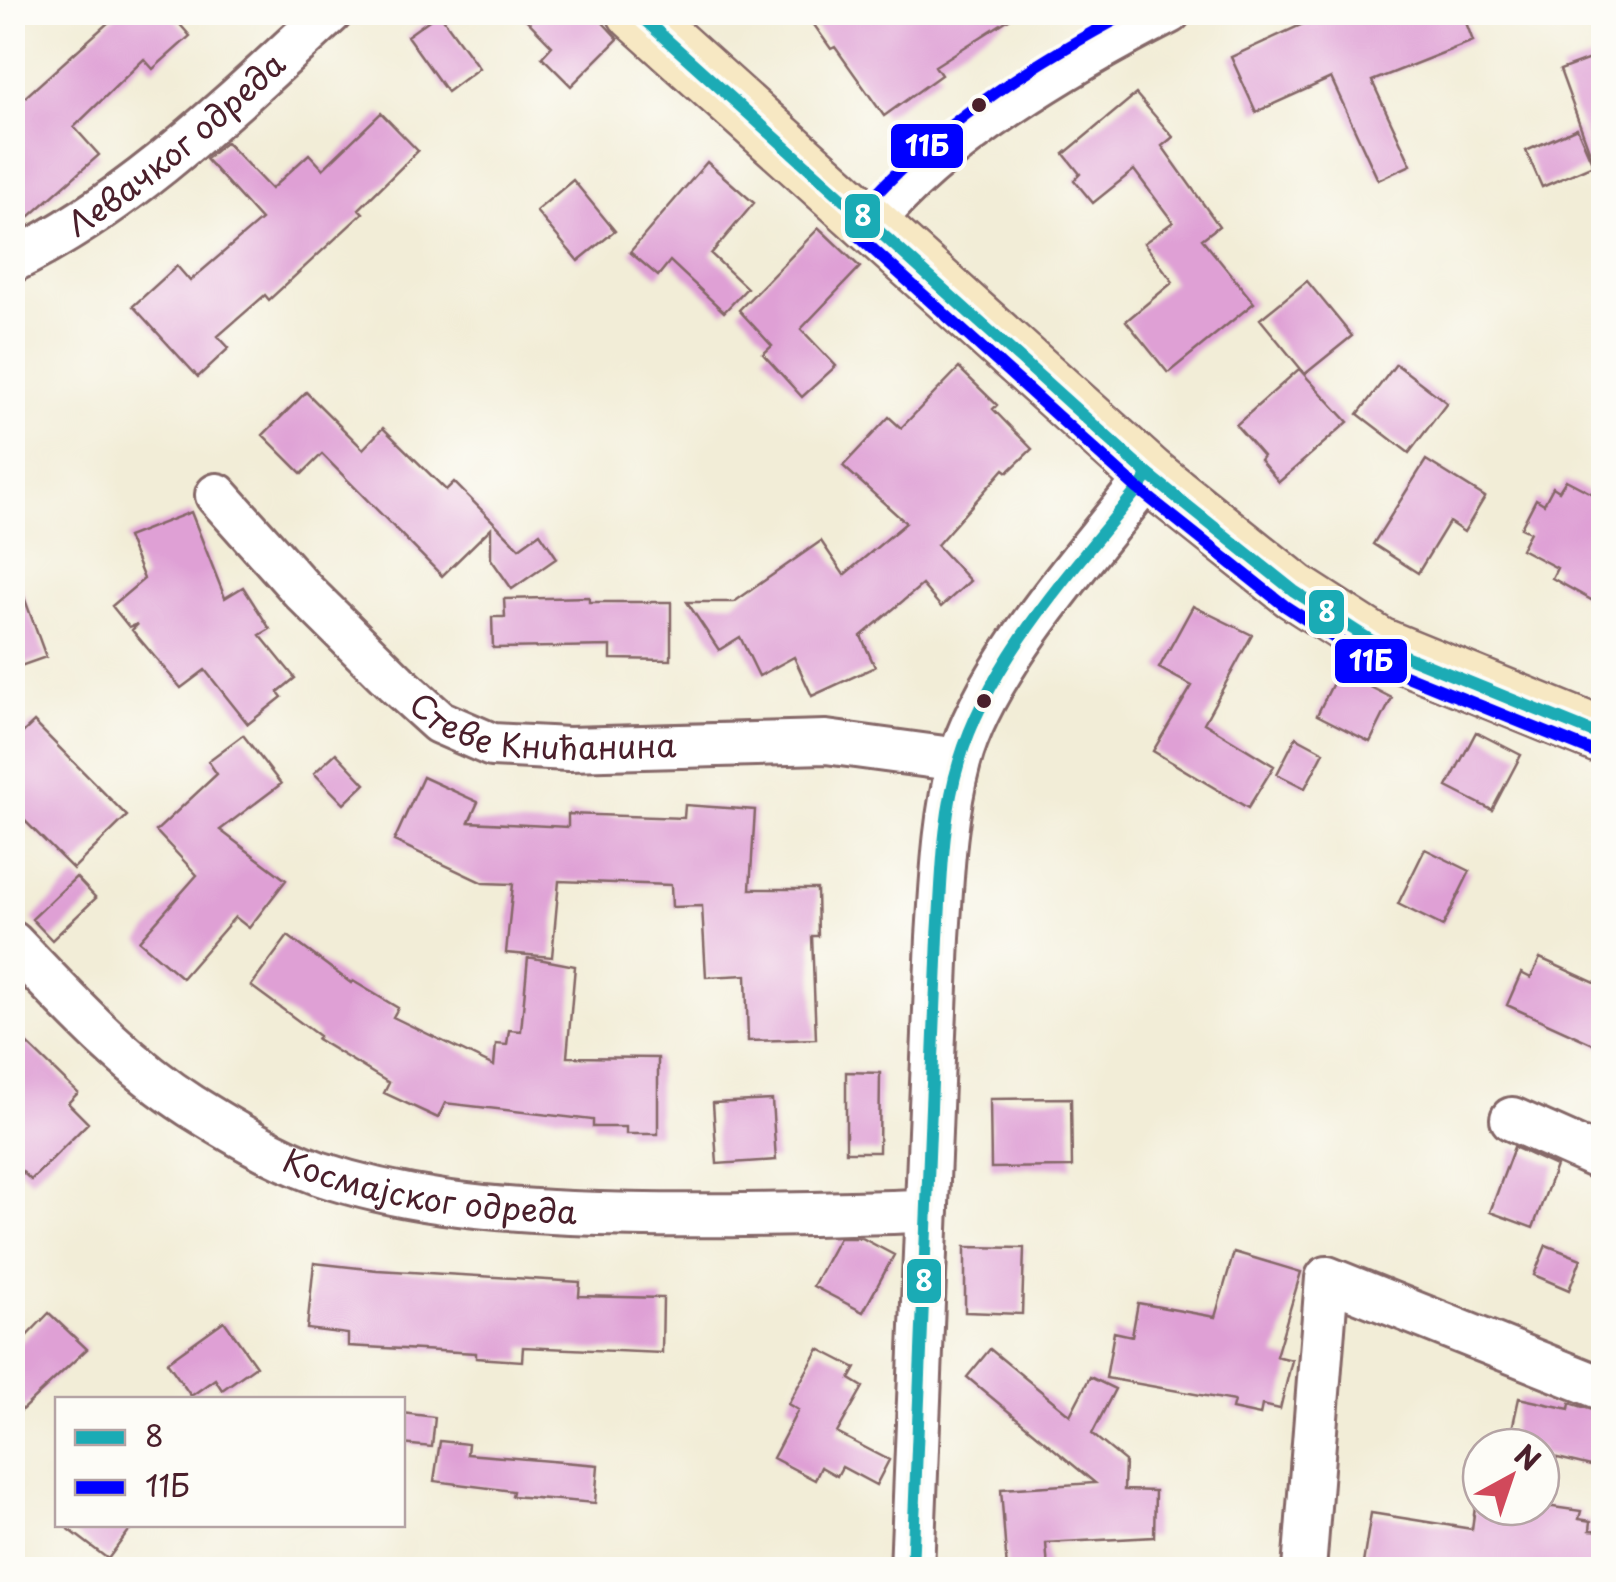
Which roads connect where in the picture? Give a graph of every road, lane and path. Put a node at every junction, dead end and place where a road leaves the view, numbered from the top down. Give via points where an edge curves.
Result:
1 (331, 12) edge
2 (635, 12) edge
3 (1168, 12) edge
4 (871, 226) junction
5 (12, 260) edge
6 (1150, 475) junction
7 (218, 495) dead end
8 (1604, 737) edge
9 (959, 760) junction
10 (12, 943) edge
11 (1512, 1119) dead end
12 (1604, 1160) edge
13 (928, 1210) junction
14 (1604, 1389) edge
15 (912, 1570) edge
16 (1304, 1570) edge

1 - 5 street, Левачког одреда via 149,174 57,239
2 - 4 street
3 - 4 street via 992,119 918,174
4 - 6 street
6 - 8 street via 1294,591 1378,645
6 - 9 street via 1023,638
7 - 9 street, Стеве Книћанина via 410,696 439,722 492,745 826,742
9 - 13 street via 944,845
10 - 13 street, Космајског одреда via 104,1039 188,1104 316,1172 402,1197 491,1209 668,1218
11 - 12 street
13 - 15 street
14 - 16 street via 1328,1278

